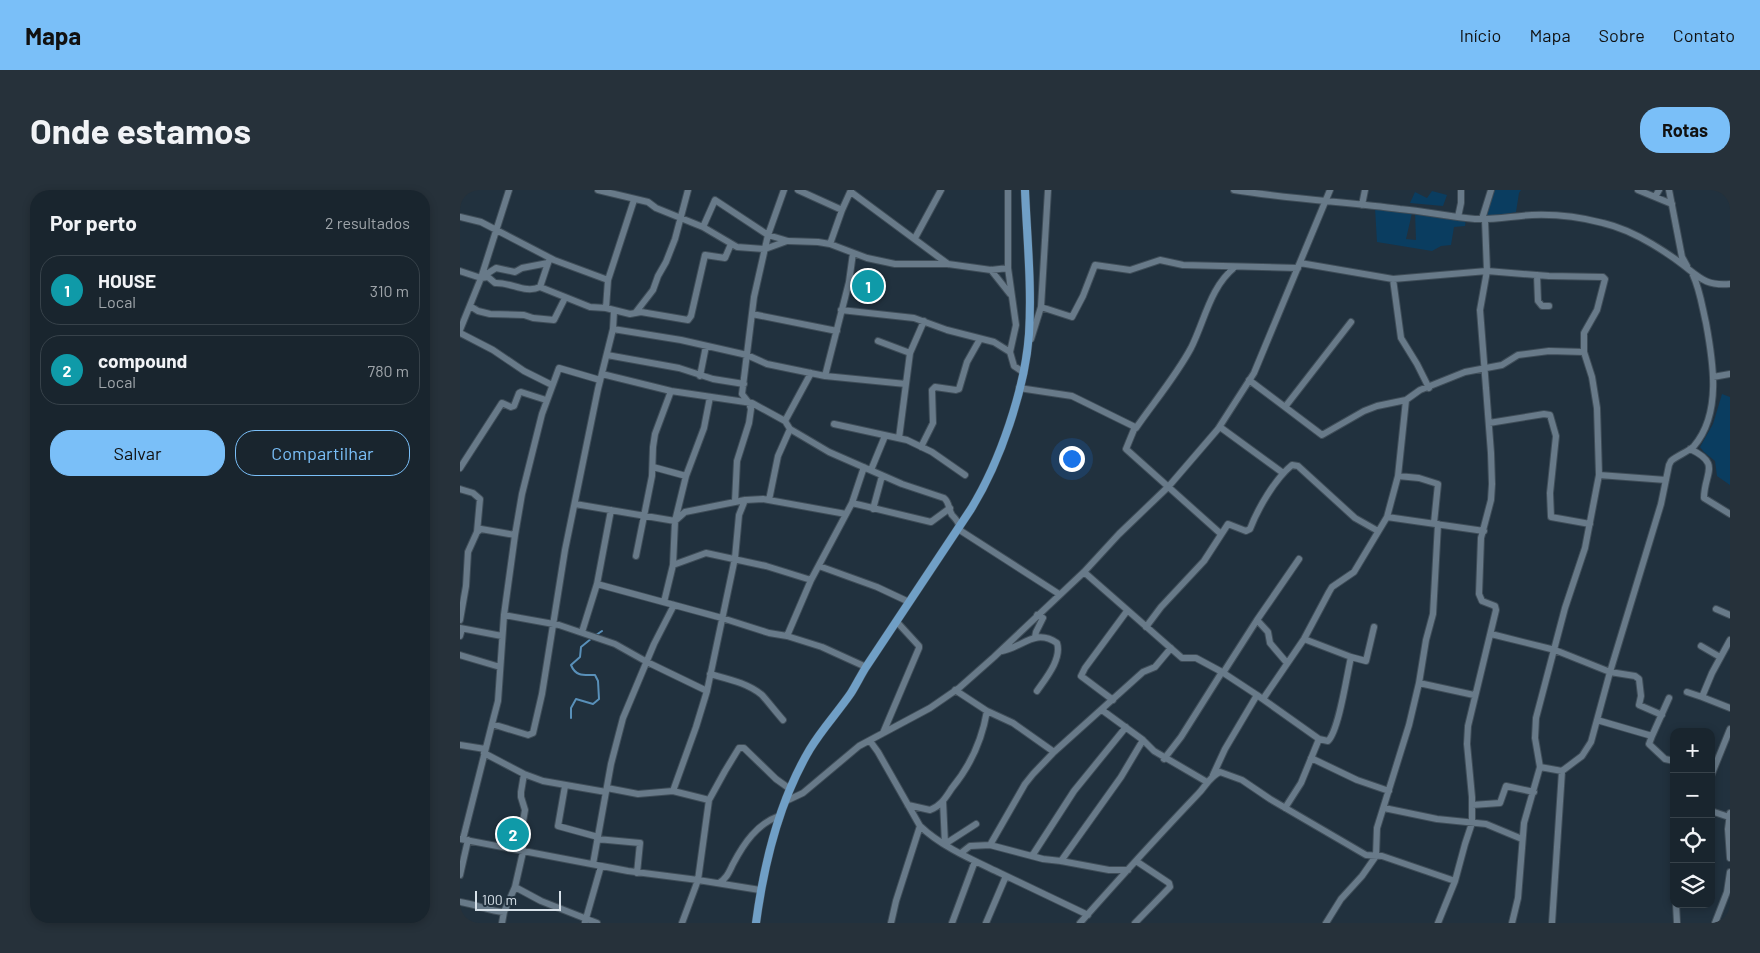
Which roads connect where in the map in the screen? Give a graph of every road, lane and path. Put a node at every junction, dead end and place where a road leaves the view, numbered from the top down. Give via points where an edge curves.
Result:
1 (508, 190) edge
2 (598, 190) edge
3 (688, 190) edge
4 (784, 190) edge
5 (798, 190) edge
6 (941, 190) edge
7 (1008, 190) edge
8 (1026, 190) edge
9 (1048, 190) edge
10 (1234, 190) edge
11 (1330, 190) edge
12 (1365, 190) edge
13 (1461, 190) edge
14 (1491, 190) edge
15 (1638, 190) edge
16 (1659, 190) edge
17 (1669, 190) edge
18 (851, 191) edge
19 (859, 193) edge
20 (1655, 197) junction
21 (634, 200) junction
22 (1325, 202) junction
23 (1672, 204) junction
24 (1362, 205) junction
25 (842, 210) junction
26 (460, 217) edge
27 (1458, 217) junction
28 (681, 219) junction
29 (1483, 220) junction
30 (703, 227) junction
31 (496, 230) junction
32 (768, 235) junction
33 (915, 238) junction
34 (788, 241) junction
35 (731, 244) junction
36 (830, 244) junction
37 (766, 249) junction
38 (853, 252) junction
39 (1679, 258) junction
40 (549, 261) junction
41 (948, 264) junction
42 (1299, 266) junction
43 (1235, 267) junction
44 (1008, 268) junction
45 (991, 270) junction
46 (460, 272) edge
47 (1487, 272) junction
48 (1537, 275) junction
49 (1693, 275) junction
50 (481, 278) junction
51 (1393, 278) junction
52 (608, 280) junction
53 (1708, 282) junction
54 (1730, 284) edge
55 (540, 287) junction
56 (1699, 288) junction
57 (1010, 294) junction
58 (565, 298) junction
59 (470, 306) junction
60 (1549, 306) dead end
61 (1041, 307) junction
62 (606, 308) junction
63 (841, 310) junction
64 (614, 311) junction
65 (636, 312) junction
66 (752, 314) junction
67 (924, 321) junction
68 (1351, 322) dead end
69 (612, 329) junction
70 (836, 331) junction
71 (460, 332) edge
72 (980, 339) junction
73 (878, 340) dead end
74 (706, 346) junction
75 (1027, 350) junction
76 (1010, 352) junction
77 (1584, 352) junction
78 (910, 353) junction
79 (607, 355) junction
80 (747, 356) junction
81 (1484, 368) junction
82 (1023, 372) junction
83 (811, 373) junction
84 (1730, 374) edge
85 (700, 376) junction
86 (825, 376) junction
87 (601, 377) junction
88 (1713, 377) junction
89 (1249, 380) junction
90 (744, 384) junction
91 (906, 384) junction
92 (552, 385) junction
93 (1019, 388) junction
94 (1429, 388) junction
95 (671, 391) junction
96 (710, 398) junction
97 (546, 400) junction
98 (1406, 400) junction
99 (749, 403) junction
100 (1285, 407) junction
101 (785, 422) junction
102 (1489, 423) junction
103 (834, 424) dead end
104 (1220, 427) junction
105 (1136, 428) junction
106 (790, 429) junction
107 (885, 436) junction
108 (899, 438) junction
109 (921, 446) junction
110 (1690, 449) junction
111 (653, 467) junction
112 (460, 468) edge
113 (868, 469) junction
114 (1283, 473) junction
115 (965, 475) dead end
116 (1599, 475) junction
117 (686, 476) junction
118 (882, 476) junction
119 (1398, 476) junction
120 (1666, 480) junction
121 (1169, 486) junction
122 (460, 489) edge
123 (744, 500) junction
124 (769, 500) junction
125 (736, 502) junction
126 (852, 503) junction
127 (575, 504) junction
128 (950, 508) junction
129 (873, 509) junction
130 (611, 510) junction
131 (846, 514) junction
132 (1730, 514) edge
133 (644, 516) junction
134 (1387, 517) junction
135 (675, 521) junction
136 (1436, 523) junction
137 (1590, 524) junction
138 (959, 528) junction
139 (1484, 531) junction
140 (477, 532) junction
141 (1378, 532) junction
142 (515, 534) junction
143 (1221, 534) junction
144 (636, 556) dead end
145 (735, 558) junction
146 (1299, 559) dead end
147 (673, 565) junction
148 (818, 566) junction
149 (1084, 572) junction
150 (810, 580) junction
151 (598, 584) junction
152 (1059, 594) junction
153 (664, 602) junction
154 (909, 602) junction
155 (674, 605) junction
156 (1716, 609) dead end
157 (1127, 611) junction
158 (504, 615) junction
159 (1730, 615) edge
160 (1037, 616) junction
161 (722, 618) junction
162 (460, 620) edge
163 (1257, 620) junction
164 (897, 622) junction
165 (552, 625) junction
166 (1146, 627) junction
167 (1374, 627) dead end
168 (461, 628) edge
169 (582, 632) junction
170 (1491, 634) junction
171 (460, 636) edge
172 (502, 636) junction
173 (787, 636) junction
174 (1035, 637) junction
175 (1304, 639) junction
176 (1730, 640) edge
177 (1701, 646) dead end
178 (1171, 648) junction
179 (1555, 650) junction
180 (1000, 651) junction
181 (460, 655) edge
182 (1351, 657) junction
183 (1720, 657) junction
184 (647, 662) junction
185 (1287, 663) junction
186 (866, 666) junction
187 (500, 667) junction
188 (1223, 672) junction
189 (1610, 672) junction
190 (710, 674) junction
191 (1419, 683) junction
192 (955, 690) junction
193 (707, 691) junction
194 (1037, 691) dead end
195 (1687, 692) dead end
196 (1474, 695) junction
197 (1260, 697) junction
198 (1702, 697) junction
199 (1669, 698) dead end
200 (1113, 700) junction
201 (1730, 708) edge
202 (1102, 710) junction
203 (987, 711) junction
204 (1662, 715) junction
205 (783, 720) dead end
206 (1597, 720) junction
207 (492, 724) junction
208 (1126, 727) junction
209 (1730, 728) edge
210 (883, 733) junction
211 (1652, 736) junction
212 (1319, 739) junction
213 (1143, 740) junction
214 (870, 741) junction
215 (460, 745) edge
216 (485, 751) junction
217 (1054, 752) junction
218 (1164, 758) junction
219 (1311, 758) junction
220 (1670, 761) edge
221 (1540, 767) junction
222 (1562, 771) junction
223 (1712, 773) edge
224 (524, 774) junction
225 (1213, 775) junction
226 (1207, 782) junction
227 (566, 786) junction
228 (790, 789) junction
229 (606, 790) junction
230 (672, 791) junction
231 (1389, 791) junction
232 (1534, 792) junction
233 (709, 800) junction
234 (786, 801) junction
235 (943, 801) junction
236 (908, 805) junction
237 (1472, 805) junction
238 (1285, 808) junction
239 (1384, 808) junction
240 (1715, 812) edge
241 (1730, 815) edge
242 (780, 816) junction
243 (1472, 823) junction
244 (976, 824) dead end
245 (920, 826) junction
246 (597, 838) junction
247 (464, 839) edge
248 (1522, 839) junction
249 (945, 844) junction
250 (990, 845) junction
251 (523, 852) junction
252 (961, 853) junction
253 (1032, 856) junction
254 (1376, 856) junction
255 (1730, 858) edge
256 (975, 861) junction
257 (1061, 861) junction
258 (1136, 861) junction
259 (593, 864) junction
260 (601, 866) junction
261 (1128, 870) junction
262 (638, 872) junction
263 (1730, 872) edge
264 (460, 875) edge
265 (1006, 876) junction
266 (698, 880) junction
267 (1456, 881) junction
268 (719, 883) junction
269 (515, 887) junction
270 (760, 890) junction
271 (460, 902) edge
272 (1676, 908) edge
273 (504, 912) junction
274 (1088, 915) junction
275 (585, 921) edge
276 (502, 923) edge
277 (597, 923) edge
278 (682, 923) edge
279 (756, 923) edge
280 (891, 923) edge
281 (952, 923) edge
282 (986, 923) edge
283 (1080, 923) edge
284 (1135, 923) edge
285 (1326, 923) edge
286 (1438, 923) edge
287 (1512, 923) edge
288 (1552, 923) edge
289 (1677, 923) edge
290 (1716, 923) edge

1 - 31 street
2 - 21 street
3 - 28 street
4 - 32 street
5 - 25 street
6 - 33 street
7 - 44 street
8 - 75 main road via 1030,303
9 - 61 street
10 - 22 street
11 - 22 street
12 - 24 street
13 - 27 street
14 - 29 street
15 - 20 street
16 - 20 street
17 - 23 street
18 - 19 street
18 - 25 street
19 - 33 street
20 - 23 street
21 - 28 street via 648,202
21 - 52 street
22 - 24 street
22 - 42 street
23 - 39 street
24 - 27 street
25 - 36 street
26 - 31 street
27 - 29 street
28 - 30 street
28 - 65 street via 653,290
29 - 39 street via 1533,215 1574,217 1624,230
29 - 47 street
30 - 32 street via 715,200
30 - 35 street
31 - 40 street
31 - 50 street
32 - 34 street
32 - 37 street
33 - 41 street
34 - 36 street
34 - 37 street
35 - 37 street
35 - 65 street via 725,258 705,255 690,319
36 - 38 street
37 - 66 street
38 - 41 street via 895,264
38 - 63 street
39 - 49 street
40 - 50 street via 515,272 496,268
40 - 52 street
40 - 55 street
41 - 45 street
42 - 43 street
42 - 51 street
42 - 89 street
43 - 61 street via 1183,265 1160,260 1130,270 1095,265 1072,317
43 - 105 street via 1215,290 1190,348
44 - 45 street
44 - 57 street
45 - 57 street
46 - 50 street
47 - 48 street
47 - 51 street
47 - 81 street via 1480,302
48 - 60 street via 1538,301 1542,306
48 - 77 street via 1605,279 1597,310 1584,334
49 - 53 street
49 - 56 street
50 - 55 street via 517,288
50 - 59 street
51 - 94 street via 1401,338
52 - 62 street
53 - 54 street
53 - 56 street
55 - 58 street
56 - 88 street
57 - 76 street via 1016,325
58 - 59 street via 554,320 524,314 490,314
58 - 62 street via 590,307
59 - 71 street
61 - 75 street
62 - 64 street
63 - 67 street
63 - 70 street
64 - 65 street
64 - 69 street
66 - 70 street
66 - 80 street
67 - 72 street
67 - 78 street
68 - 100 street
69 - 74 street
69 - 79 street
70 - 86 street
71 - 92 street
72 - 76 street
72 - 109 street via 967,362 959,389 934,387 932,390 933,423
73 - 78 street
74 - 80 street
74 - 85 street
75 - 82 main road
76 - 82 street via 1014,366
77 - 81 street via 1524,354 1502,365
77 - 116 street via 1597,408
78 - 91 street
79 - 85 street via 679,368
79 - 87 street
80 - 83 street via 766,364
80 - 90 street
81 - 94 street via 1460,374
81 - 102 street
82 - 93 main road
83 - 86 street
83 - 101 street
84 - 88 street
85 - 90 street
86 - 91 street
87 - 92 street via 559,368
87 - 95 street
87 - 127 street
88 - 110 street via 1710,412 1698,440
89 - 100 street
89 - 104 street
90 - 99 street via 742,394
91 - 108 street
92 - 97 street
93 - 105 street via 1072,396
93 - 138 main road via 998,455 978,498
94 - 98 street
95 - 96 street
95 - 111 street via 655,434
96 - 99 street
96 - 117 street via 702,436
97 - 112 street via 521,392 514,406 502,403
97 - 142 street
98 - 100 street via 1364,410 1325,435
98 - 119 street
99 - 101 street
99 - 125 street via 749,423 737,462
101 - 106 street
102 - 137 street via 1550,415 1556,436 1551,517
102 - 139 street via 1492,492
103 - 107 street
104 - 114 street
104 - 121 street
105 - 121 street via 1126,449
106 - 113 street via 829,452
106 - 124 street via 778,456
107 - 108 street
107 - 113 street
108 - 109 street
109 - 115 street
110 - 120 street via 1671,460
110 - 132 street via 1703,455 1710,473 1704,498
111 - 117 street
111 - 133 street
113 - 118 street
113 - 126 street
114 - 141 street via 1292,465 1298,466 1355,518
114 - 143 street via 1249,531 1228,524
116 - 120 street
116 - 137 street
117 - 135 street
118 - 128 street via 944,498
118 - 129 street
119 - 134 street
119 - 136 street via 1438,484
120 - 189 street
121 - 143 street
121 - 149 street
122 - 140 street via 480,499
123 - 124 street
123 - 125 street
123 - 145 street
124 - 131 street
125 - 135 street via 685,512
126 - 129 street
126 - 131 street
127 - 130 street
127 - 165 street
128 - 129 street via 931,522
128 - 138 street
130 - 133 street
130 - 151 street
131 - 148 street
133 - 135 street
133 - 144 street
134 - 136 street
134 - 141 street
135 - 147 street
136 - 139 street
136 - 191 street via 1434,608
137 - 179 street
138 - 152 street
138 - 154 main road
139 - 170 street via 1480,546 1479,594 1482,601 1495,606
140 - 142 street via 480,529
140 - 162 street via 468,552
141 - 175 street via 1354,572 1332,587
142 - 158 street
143 - 166 street via 1204,560
145 - 147 street via 703,554
145 - 150 street
145 - 161 street
146 - 163 street
147 - 153 street
148 - 150 street
148 - 154 street
149 - 152 street
149 - 157 street
150 - 173 street
151 - 153 street
151 - 169 street
152 - 160 street
153 - 155 street
154 - 164 main road
155 - 161 street
155 - 184 street
156 - 159 street
157 - 166 street
157 - 200 street via 1081,676
158 - 165 street
158 - 172 street
160 - 174 street via 1043,618
160 - 180 street
161 - 173 street
161 - 190 street
163 - 185 street
163 - 188 street
164 - 186 main road
164 - 210 street via 919,648
165 - 169 street
165 - 207 street via 533,733 528,736
166 - 178 street
167 - 182 street via 1366,661
168 - 171 street
168 - 172 street
169 - 184 street via 615,644
170 - 179 street
170 - 196 street
172 - 187 street
173 - 186 street
174 - 180 street
174 - 194 street via 1049,638 1057,643 1059,650
175 - 182 street
175 - 185 street
176 - 183 street
177 - 183 street
178 - 188 street via 1182,658 1196,658
178 - 200 street via 1155,666
179 - 189 street
179 - 221 street via 1534,730
180 - 192 street
181 - 187 street
182 - 212 street via 1330,738 1328,741
183 - 198 street
184 - 193 street
184 - 229 street via 623,718
185 - 197 street
186 - 228 main road via 852,692 810,748
187 - 207 street via 497,709
188 - 197 street
188 - 218 street
189 - 204 street via 1639,679 1639,705
189 - 206 street
190 - 193 street
190 - 205 street via 754,689
191 - 196 street
191 - 231 street
192 - 203 street
192 - 210 street via 930,708
193 - 230 street
195 - 198 street
196 - 237 street via 1467,735
197 - 212 street
197 - 225 street via 1225,749
198 - 201 street
199 - 204 street
200 - 202 street
202 - 208 street
202 - 217 street
203 - 217 street via 1013,723
203 - 235 street via 985,726 972,759
204 - 211 street
206 - 211 street
206 - 222 street via 1587,750
207 - 216 street
208 - 213 street
208 - 253 street via 1074,791
209 - 223 street
210 - 214 street
211 - 220 street via 1649,744 1665,760
212 - 219 street
213 - 218 street
213 - 257 street via 1121,777
214 - 234 street via 848,753 803,793
214 - 236 street
215 - 216 street
216 - 224 street
216 - 247 street
217 - 250 street via 1025,784
218 - 226 street
219 - 231 street
219 - 238 street via 1301,783
221 - 222 street
221 - 232 street
222 - 288 street
224 - 227 street
224 - 251 street via 520,792 525,810
225 - 226 street
225 - 238 street via 1220,772 1242,780
226 - 258 street
227 - 229 street
227 - 246 street via 558,826
228 - 233 street via 742,747
228 - 234 main road
229 - 230 street via 638,794
229 - 246 street
230 - 233 street
231 - 239 street
232 - 237 street via 1506,786 1500,804
232 - 248 street
233 - 266 street
234 - 242 main road
235 - 236 street via 930,810
235 - 249 street
236 - 245 street
237 - 243 street
238 - 254 street via 1366,856
239 - 243 street
239 - 254 street via 1377,828
240 - 241 street
241 - 255 street
242 - 268 street via 768,820 758,829
242 - 270 main road
243 - 248 street via 1486,824
243 - 267 street
244 - 249 street
245 - 249 street
245 - 280 street
246 - 259 street
246 - 262 street via 640,843
247 - 251 street
247 - 264 street
248 - 287 street via 1518,898
249 - 252 street
250 - 252 street via 970,846
250 - 253 street
251 - 259 street
251 - 269 street
252 - 256 street
253 - 257 street
254 - 267 street
254 - 285 street
256 - 265 street
256 - 281 street
257 - 261 street via 1109,870
258 - 261 street
258 - 284 street via 1169,883 1170,887
259 - 260 street
260 - 262 street
260 - 275 street
261 - 274 street
262 - 266 street
263 - 290 street
265 - 274 street
265 - 282 street
266 - 268 street
266 - 278 street
267 - 286 street
268 - 270 street
269 - 273 street
269 - 275 street
270 - 279 main road
271 - 273 street
272 - 289 street
273 - 276 street
274 - 283 street
275 - 277 street

